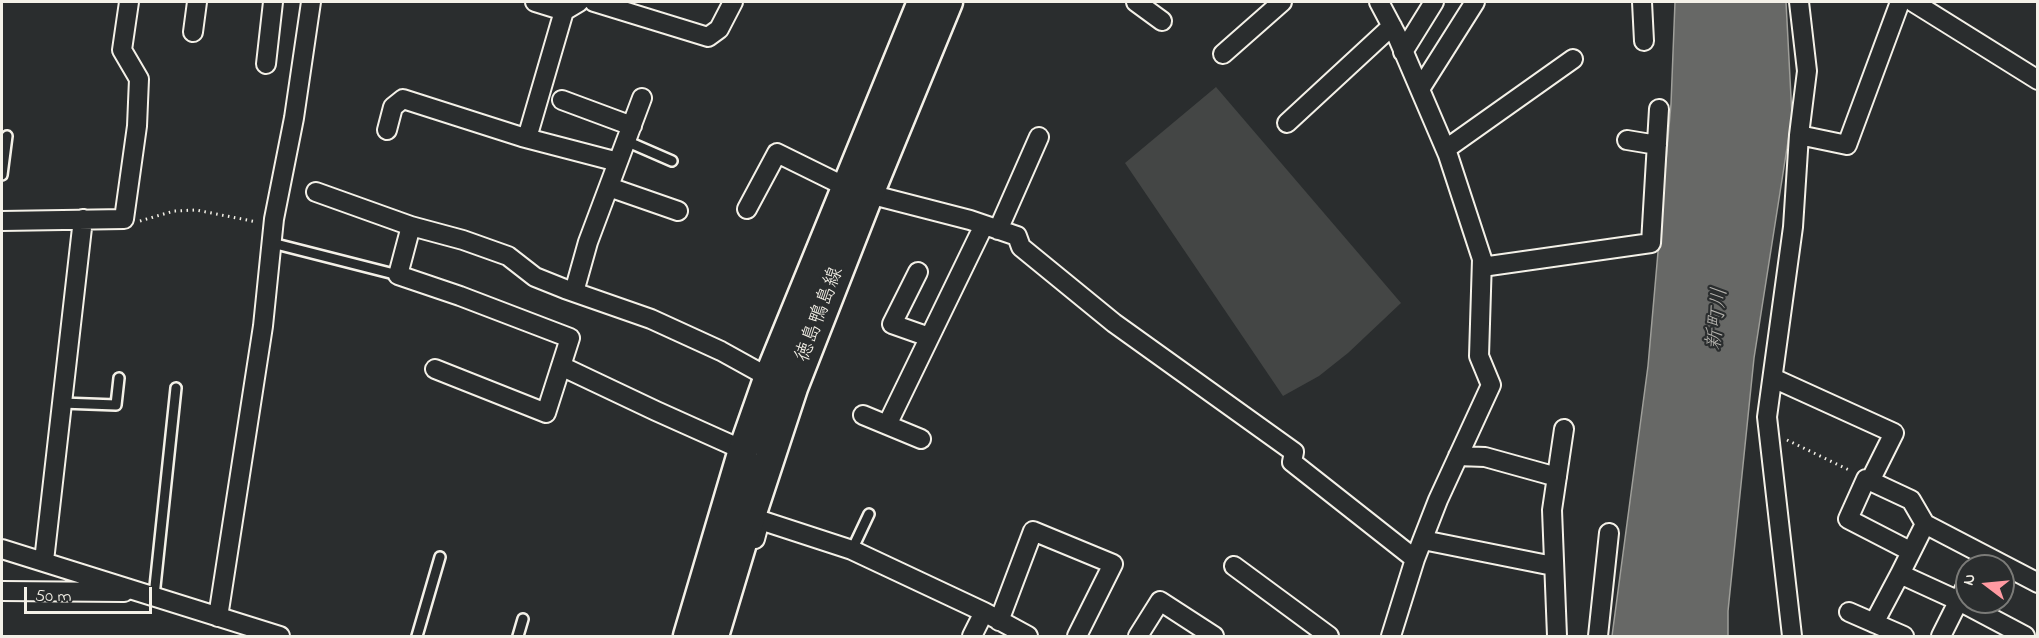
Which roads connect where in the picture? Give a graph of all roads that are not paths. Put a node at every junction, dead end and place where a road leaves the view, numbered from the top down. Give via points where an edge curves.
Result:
1 (129, 2) edge
2 (197, 2) edge
3 (273, 2) edge
4 (311, 2) edge
5 (535, 2) edge
6 (594, 2) edge
7 (733, 2) edge
8 (922, 2) edge
9 (948, 2) edge
10 (1136, 2) edge
11 (1282, 2) edge
12 (1379, 2) edge
13 (1434, 2) edge
14 (1475, 2) edge
15 (1642, 2) edge
16 (1799, 2) edge
17 (1900, 2) edge
18 (1913, 2) edge
19 (572, 6) edge
20 (1162, 21) dead end
21 (1392, 26) junction
22 (193, 32) dead end
23 (1644, 41) dead end
24 (1404, 52) junction
25 (1223, 54) dead end
26 (1573, 59) dead end
27 (266, 64) dead end
28 (2037, 80) edge
29 (1420, 89) junction
30 (642, 98) dead end
31 (562, 99) dead end
32 (1659, 109) dead end
33 (1287, 123) dead end
34 (387, 130) dead end
35 (629, 133) junction
36 (1799, 135) junction
37 (7, 136) dead end
38 (1039, 137) dead end
39 (527, 138) junction
40 (1627, 140) dead end
41 (1657, 145) junction
42 (1446, 149) junction
43 (672, 161) dead end
44 (618, 162) junction
45 (2, 175) edge
46 (609, 187) junction
47 (857, 191) junction
48 (316, 192) dead end
49 (747, 209) dead end
50 (678, 211) dead end
51 (83, 219) junction
52 (2, 221) edge
53 (411, 226) junction
54 (991, 227) junction
55 (272, 234) junction
56 (1482, 267) junction
57 (918, 272) dead end
58 (398, 275) junction
59 (574, 292) junction
60 (929, 337) junction
61 (561, 366) junction
62 (435, 369) dead end
63 (119, 378) dead end
64 (1773, 378) junction
65 (781, 383) junction
66 (176, 388) dead end
67 (62, 403) junction
68 (863, 416) dead end
69 (887, 425) junction
70 (1564, 429) dead end
71 (921, 439) dead end
72 (743, 450) junction
73 (1458, 456) junction
74 (1557, 477) junction
75 (1868, 480) junction
76 (869, 514) dead end
77 (1925, 524) junction
78 (1609, 533) dead end
79 (1423, 540) junction
80 (2, 549) edge
81 (852, 550) junction
82 (1910, 551) junction
83 (1969, 554) edge
84 (440, 557) dead end
85 (1415, 559) junction
86 (44, 561) junction
87 (1234, 566) dead end
88 (1553, 566) junction
89 (1900, 574) junction
90 (2015, 574) edge
91 (2037, 583) edge
92 (2, 591) edge
93 (147, 594) junction
94 (1955, 599) edge
95 (1955, 609) edge
96 (1849, 612) dead end
97 (1984, 614) edge
98 (992, 616) junction
99 (218, 617) junction
100 (523, 619) dead end
101 (1874, 623) junction
102 (251, 632) edge
103 (280, 636) edge
104 (417, 636) edge
105 (518, 636) edge
106 (688, 636) edge
107 (714, 636) edge
108 (735, 636) edge
109 (972, 636) edge
110 (1028, 636) edge
111 (1077, 636) edge
112 (1138, 636) edge
113 (1214, 636) edge
114 (1329, 636) edge
115 (1391, 636) edge
116 (1557, 636) edge
117 (1598, 636) edge
118 (1792, 636) edge
119 (1904, 636) edge
120 (1941, 636) edge
121 (2025, 636) edge

1 - 51 street via 122,50 139,79 137,126 124,219
2 - 22 street
3 - 27 street
4 - 55 street
5 - 19 street
6 - 7 street via 708,37 718,29
8 - 47 main road, 徳島鴨島線
9 - 47 main road, 徳島鴨島線
10 - 20 street
11 - 25 street
12 - 21 street
13 - 24 street
14 - 29 street
15 - 23 street
16 - 36 street via 1807,71
17 - 36 street via 1846,145
18 - 28 street
19 - 39 street
21 - 24 street
21 - 33 street
24 - 29 street
26 - 42 street
29 - 42 street
30 - 35 street
31 - 35 street
32 - 41 street
34 - 39 street via 393,107 403,99
35 - 43 lane
35 - 44 street
36 - 64 street via 1793,227
37 - 45 lane
38 - 54 street
39 - 44 street
40 - 41 street
41 - 56 street via 1651,243
42 - 56 street
44 - 46 street
46 - 50 street
46 - 59 street
47 - 49 street via 777,153
47 - 54 street
47 - 65 main road, 徳島鴨島線
48 - 53 street
51 - 52 street
51 - 67 street
53 - 58 street
53 - 59 street via 508,256 535,277
54 - 60 street
54 - 85 street via 1017,236 1021,247 1114,323 1294,452 1292,462
55 - 58 lane
55 - 99 street
56 - 73 street via 1479,356 1491,385
57 - 60 street via 892,324
58 - 61 street via 570,338
59 - 65 street via 651,319
60 - 69 street
61 - 62 street via 546,413
61 - 72 street
63 - 67 lane via 116,405
64 - 75 street via 1894,433
64 - 118 street via 1767,417
65 - 72 main road, 徳島鴨島線
65 - 107 main road, 徳島鴨島線 via 742,543
66 - 93 lane
67 - 86 street
68 - 69 street
69 - 71 street
70 - 74 street
72 - 106 main road, 徳島鴨島線
73 - 74 street via 1485,457
73 - 79 street
74 - 88 street via 1552,510
75 - 77 street via 1911,500
75 - 82 street via 1848,519
76 - 81 lane
77 - 82 street
77 - 83 street
78 - 117 street
79 - 85 street
79 - 88 street
80 - 86 street
81 - 98 street
81 - 108 street via 760,520 727,633
82 - 89 street
84 - 104 lane
85 - 115 street
86 - 93 street
87 - 114 street
88 - 116 street
89 - 94 street
89 - 101 street
90 - 91 street
92 - 93 street
93 - 99 street
95 - 120 street
96 - 101 street
97 - 121 street
98 - 109 street
98 - 110 street
98 - 111 street via 1033,531 1113,564
99 - 102 street
100 - 105 lane
101 - 119 street
102 - 103 street
112 - 113 street via 1160,601

